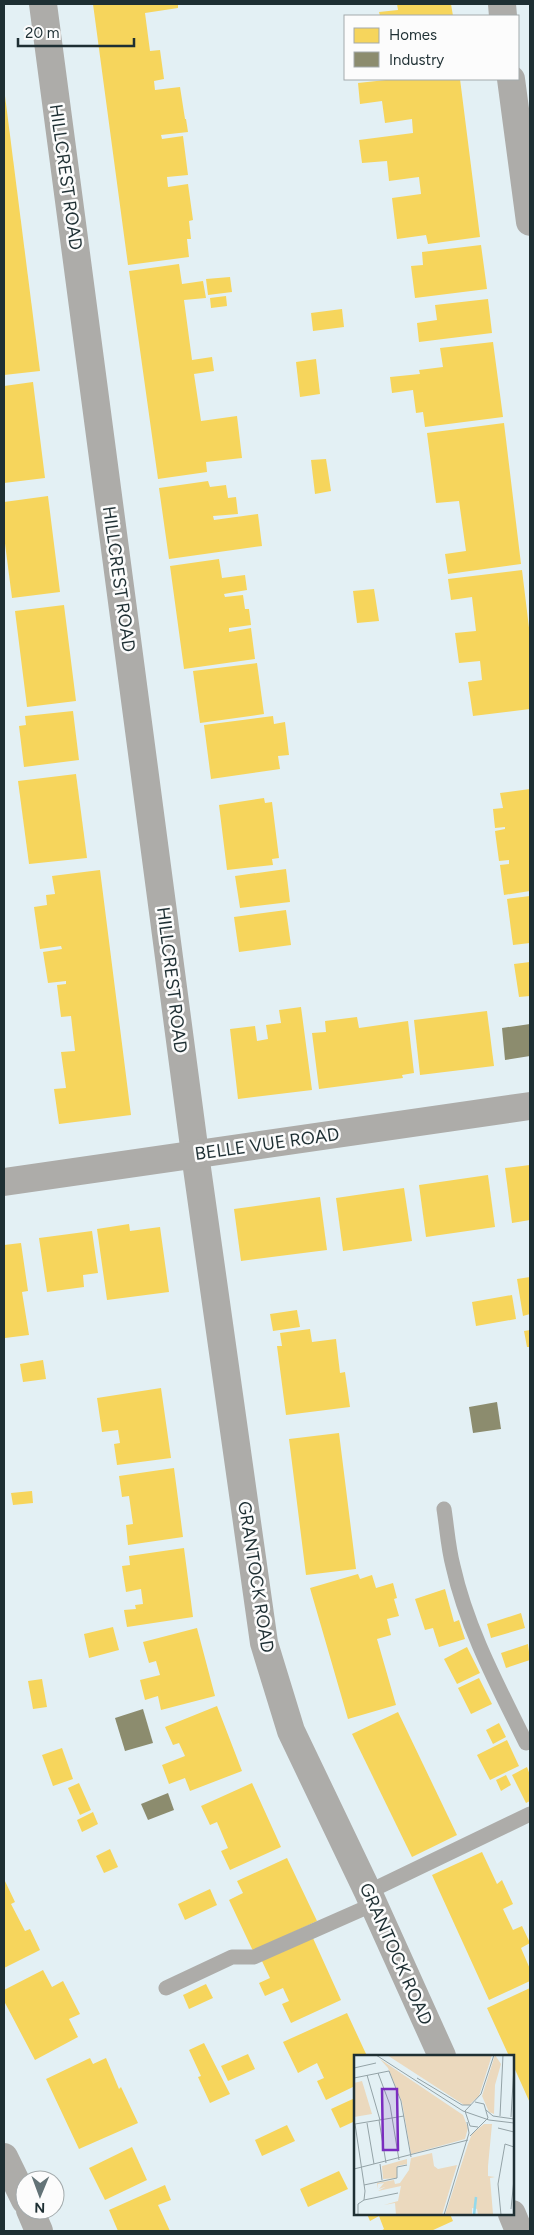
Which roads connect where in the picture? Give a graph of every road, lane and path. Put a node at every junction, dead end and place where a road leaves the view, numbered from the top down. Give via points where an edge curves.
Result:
1 (43, 4) edge
2 (512, 80) edge
3 (530, 222) edge
4 (530, 1106) edge
5 (195, 1154) junction
6 (4, 1182) edge
7 (444, 1509) dead end
8 (529, 1746) edge
9 (530, 1814) edge
10 (371, 1898) junction
11 (166, 1988) dead end
12 (442, 2055) edge
13 (4, 2157) edge
14 (15, 2180) edge
15 (512, 2215) edge
16 (520, 2231) edge

1 - 5 street, HILLCREST ROAD
2 - 3 street
4 - 5 street, BELLE VUE ROAD
5 - 6 street, BELLE VUE ROAD
5 - 10 street, GRANTOCK ROAD via 264,1643 291,1731
7 - 8 lane via 453,1565 482,1653
9 - 10 lane
10 - 11 lane via 254,1957 232,1958
10 - 12 street, GRANTOCK ROAD
13 - 14 street
15 - 16 street

